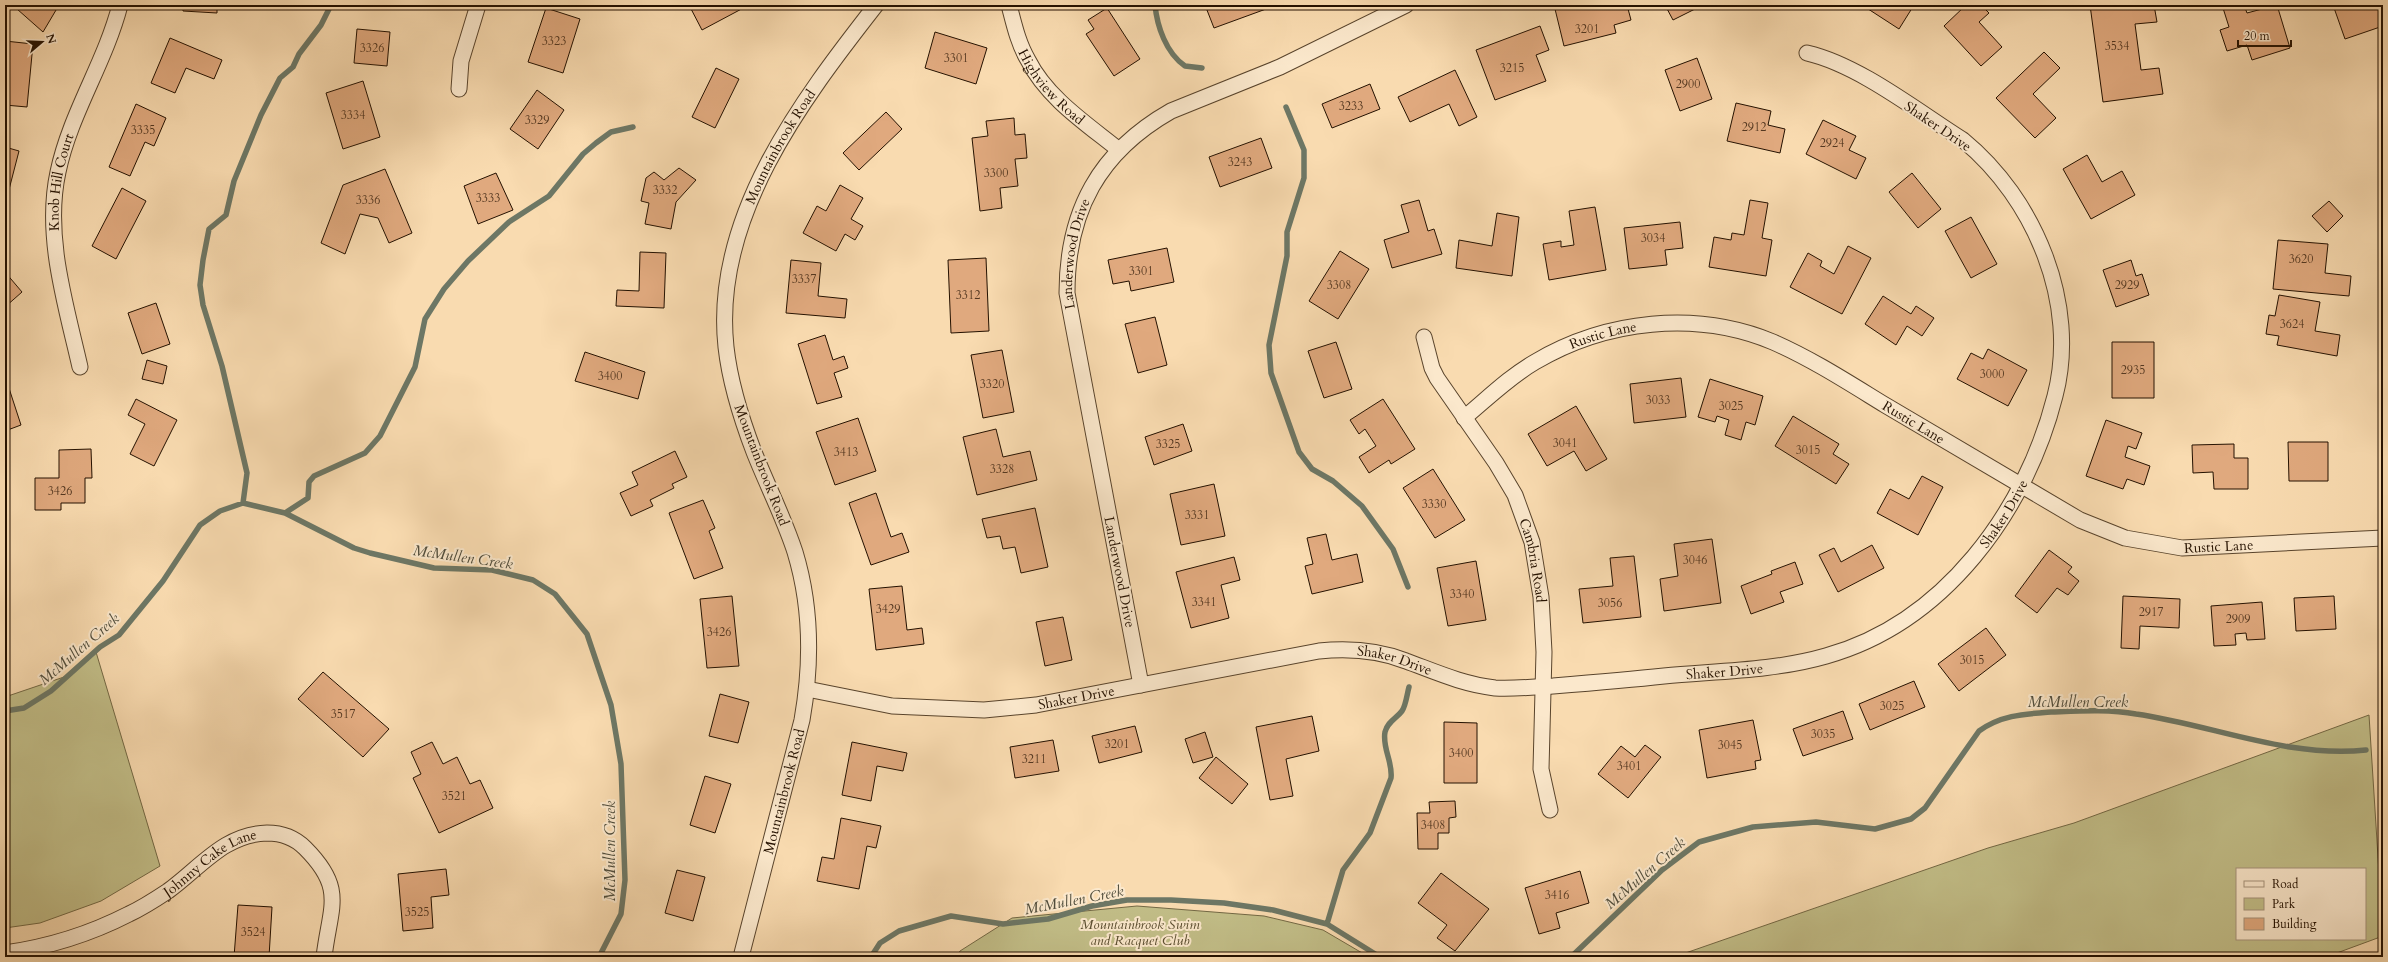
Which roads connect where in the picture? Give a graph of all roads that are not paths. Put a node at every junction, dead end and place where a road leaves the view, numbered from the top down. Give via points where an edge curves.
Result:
1 (120, 5) edge
2 (478, 5) edge
3 (876, 5) edge
4 (1009, 5) edge
5 (1406, 5) edge
6 (1807, 53) dead end
7 (459, 89) dead end
8 (1119, 150) junction
9 (1424, 337) dead end
10 (80, 367) dead end
11 (1464, 418) junction
12 (2022, 486) junction
13 (2383, 538) edge
14 (1141, 685) junction
15 (1544, 687) junction
16 (807, 690) junction
17 (1550, 810) dead end
18 (5, 953) edge
19 (324, 957) edge
20 (742, 957) edge

1 - 10 street, Knob Hill Court via 108,44 70,132 54,194 58,262
2 - 7 street via 461,61
3 - 16 street, Mountainbrook Road via 843,47 799,112 759,180 740,226 730,266 726,302 726,346 732,383 746,431 791,542 805,594 810,637
4 - 8 street, Highview Road via 1017,37 1028,61 1044,83 1077,116
5 - 8 street, Landerwood Drive via 1280,67 1171,111
6 - 12 street, Shaker Drive via 1826,57 1848,67 1963,140 1998,174 2035,231 2049,266 2057,299 2061,353 2057,388 2047,428
8 - 14 street, Landerwood Drive via 1083,204 1073,233 1067,263 1067,293
9 - 11 street, Cambria Road via 1432,368
11 - 12 street, Rustic Lane via 1510,380 1559,349 1592,336 1626,327 1693,324 1755,336 1806,358
11 - 15 street, Cambria Road via 1496,463 1514,495 1532,542 1541,597
12 - 13 street, Rustic Lane via 2100,529 2125,538 2163,546 2202,549
12 - 15 street, Shaker Drive via 1957,577 1930,602 1898,625 1864,642 1827,656 1789,664
14 - 15 street, Shaker Drive via 1319,651 1348,649 1390,656 1467,684 1500,688
14 - 16 street, Shaker Drive via 1036,705 958,710 892,706
15 - 17 street, Cambria Road via 1541,769
16 - 20 street, Mountainbrook Road via 802,720
18 - 19 street, Johnny Cake Lane via 34,948 90,932 129,914 168,891 220,848 237,838 275,833 289,836 301,844 320,863 328,876 333,898

